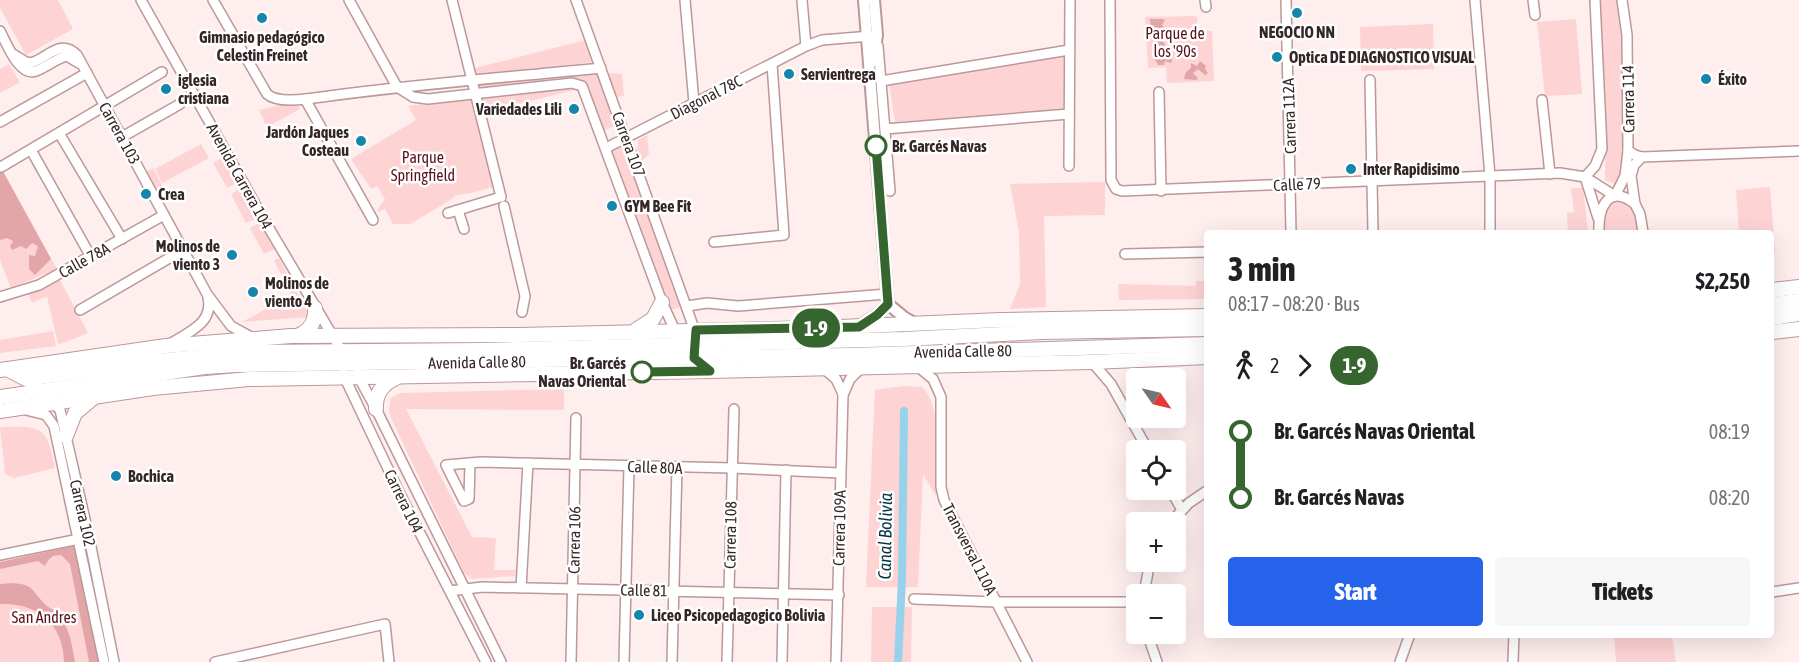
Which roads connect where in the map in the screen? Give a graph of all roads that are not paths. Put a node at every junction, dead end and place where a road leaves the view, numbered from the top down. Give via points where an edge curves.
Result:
1 (141, 0) edge
2 (213, 0) edge
3 (349, 0) edge
4 (452, 0) edge
5 (576, 0) edge
6 (685, 0) edge
7 (802, 0) edge
8 (864, 0) edge
9 (874, 0) edge
10 (1070, 0) edge
11 (1110, 0) edge
12 (1286, 0) edge
13 (1475, 0) edge
14 (1533, 0) edge
15 (1595, 0) edge
16 (1622, 0) edge
17 (1627, 0) edge
18 (1625, 14) junction
19 (1535, 15) dead end
20 (0, 31) edge
21 (872, 36) junction
22 (806, 46) junction
23 (1069, 50) junction
24 (772, 63) junction
25 (601, 68) junction
26 (85, 70) junction
27 (162, 72) dead end
28 (472, 79) junction
29 (1370, 80) dead end
30 (876, 82) junction
31 (397, 87) junction
32 (1159, 92) dead end
33 (476, 93) junction
34 (305, 99) junction
35 (1542, 100) dead end
36 (694, 103) junction
37 (180, 104) dead end
38 (105, 106) junction
39 (1069, 114) junction
40 (0, 122) edge
41 (880, 130) junction
42 (59, 133) junction
43 (122, 137) junction
44 (627, 137) junction
45 (606, 148) junction
46 (31, 150) junction
47 (1629, 151) junction
48 (1799, 152) edge
49 (1642, 157) junction
50 (1069, 166) dead end
51 (1, 167) edge
52 (1550, 174) junction
53 (1490, 176) junction
54 (1585, 177) junction
55 (1372, 180) junction
56 (1291, 184) junction
57 (890, 191) dead end
58 (1161, 191) junction
59 (1615, 196) junction
60 (502, 202) junction
61 (1635, 204) junction
62 (164, 215) junction
63 (1598, 219) junction
64 (373, 220) dead end
65 (464, 229) dead end
66 (1291, 230) edge
67 (1373, 230) edge
68 (1490, 230) edge
69 (1599, 230) edge
70 (1642, 230) edge
71 (122, 239) junction
72 (714, 242) dead end
73 (183, 250) junction
74 (1204, 252) edge
75 (1125, 254) dead end
76 (91, 257) junction
77 (1799, 287) edge
78 (1774, 290) edge
79 (207, 294) junction
80 (0, 297) edge
81 (887, 299) junction
82 (1799, 301) edge
83 (662, 302) junction
84 (1774, 304) edge
85 (687, 306) junction
86 (315, 308) junction
87 (80, 310) dead end
88 (522, 312) dead end
89 (1799, 314) edge
90 (1204, 316) edge
91 (1774, 318) edge
92 (916, 324) junction
93 (859, 327) junction
94 (816, 328) junction
95 (1204, 329) edge
96 (1799, 329) edge
97 (674, 330) junction
98 (632, 331) junction
99 (1774, 332) edge
100 (519, 335) junction
101 (291, 336) junction
102 (332, 336) junction
103 (253, 338) junction
104 (838, 341) junction
105 (692, 344) junction
106 (1204, 344) edge
107 (166, 346) junction
108 (497, 349) junction
109 (1204, 357) edge
110 (342, 361) junction
111 (1092, 362) junction
112 (917, 366) junction
113 (862, 367) junction
114 (823, 368) junction
115 (3, 369) edge
116 (710, 371) junction
117 (359, 377) junction
118 (401, 377) junction
119 (26, 379) junction
120 (42, 391) junction
121 (843, 395) junction
122 (96, 396) junction
123 (0, 397) edge
124 (55, 403) junction
125 (18, 408) junction
126 (376, 409) junction
127 (734, 409) dead end
128 (0, 411) edge
129 (576, 418) dead end
130 (66, 436) junction
131 (1142, 440) edge
132 (470, 463) dead end
133 (528, 464) junction
134 (575, 465) junction
135 (629, 466) junction
136 (677, 467) junction
137 (732, 468) junction
138 (786, 470) junction
139 (840, 473) junction
140 (1204, 493) edge
141 (1176, 500) edge
142 (1182, 510) joint
143 (85, 538) junction
144 (0, 555) edge
145 (521, 588) junction
146 (1799, 588) edge
147 (465, 589) junction
148 (574, 589) junction
149 (625, 590) junction
150 (450, 591) junction
151 (674, 591) junction
152 (728, 592) junction
153 (1774, 592) edge
154 (784, 594) junction
155 (838, 595) junction
156 (915, 599) dead end
157 (997, 602) junction
158 (1126, 602) edge
159 (1409, 638) edge
160 (1514, 638) edge
161 (1151, 644) edge
162 (104, 662) edge
163 (114, 662) edge
164 (215, 662) edge
165 (389, 662) edge
166 (486, 662) edge
167 (501, 662) edge
168 (571, 662) edge
169 (624, 662) edge
170 (672, 662) edge
171 (727, 662) edge
172 (782, 662) edge
173 (836, 662) edge
174 (1027, 662) edge
175 (1157, 662) edge
176 (1400, 662) edge
177 (1513, 662) edge

1 - 86 street, Avenida Carrera 104
2 - 34 street via 270,98
3 - 31 street
4 - 28 street
5 - 25 street, Carrera 107
6 - 36 street
7 - 22 street
8 - 21 main road
9 - 21 main road
10 - 23 street
11 - 58 street, Calle 79 via 1111,180 1116,189 1128,192
12 - 56 street, Carrera 112A
13 - 53 street
14 - 19 street
15 - 54 street, Carrera 114 via 1602,149
16 - 18 street, Carrera 114
17 - 18 street
18 - 47 street, Carrera 114
20 - 26 street via 19,59 31,63 66,47 77,55
21 - 22 street, Diagonal 78C via 822,40
21 - 30 main road
22 - 24 street, Diagonal 78C
23 - 30 street
23 - 39 street
24 - 36 street, Diagonal 78C
24 - 72 street via 784,235
25 - 28 street
25 - 44 street, Carrera 107
26 - 38 street, Carrera 103
26 - 40 street
27 - 38 street
28 - 31 street
28 - 33 street
29 - 55 street
30 - 41 main road
31 - 33 street via 420,98
31 - 34 street
32 - 58 street
33 - 45 street, Carrera 107 via 580,84
33 - 60 street
34 - 64 street
35 - 52 street
36 - 44 street, Diagonal 78C
37 - 43 street
38 - 42 street
38 - 43 street, Carrera 103
39 - 41 street
39 - 50 street
41 - 57 street
41 - 81 main road
42 - 46 street
42 - 71 street
43 - 62 street, Carrera 103
44 - 45 street, Diagonal 78C
44 - 85 street, Carrera 107
45 - 83 street, Carrera 107
46 - 51 street
46 - 76 street
47 - 49 street
47 - 59 street, Carrera 114 via 1625,176
48 - 49 street
49 - 61 street, Carrera 114 via 1632,170
52 - 53 street, Calle 79
52 - 54 street, Calle 79
53 - 55 street, Calle 79
53 - 68 street
54 - 59 street, Calle 79
54 - 63 street
55 - 56 street, Calle 79
55 - 67 street
56 - 58 street, Calle 79
56 - 66 street, Carrera 112A
59 - 61 street
59 - 63 street, Carrera 114 via 1604,203
60 - 65 street via 453,211
60 - 88 street via 525,296
61 - 70 street, Carrera 114
62 - 71 street, Calle 78A
62 - 73 street, Carrera 103
63 - 69 street
71 - 76 street, Calle 78A
73 - 79 street, Carrera 103
73 - 87 street
74 - 75 street
76 - 80 street, Calle 78A via 39,285
77 - 78 highway
79 - 103 street, Carrera 103 via 231,326
79 - 107 street via 209,312 203,323
81 - 85 street
81 - 92 main road via 904,318
81 - 93 main road via 877,315
82 - 84 highway
83 - 97 street, Carrera 107
83 - 98 highway via 653,319
85 - 105 street, Carrera 107
86 - 101 highway via 311,326 303,334
86 - 102 street, Avenida Carrera 104
89 - 91 highway
90 - 92 highway, Avenida Calle 80
92 - 93 highway, Avenida Calle 80
93 - 94 highway, Avenida Calle 80
94 - 104 highway
94 - 105 highway, Avenida Calle 80
95 - 104 highway, Avenida Calle 80
96 - 99 highway
97 - 98 highway, Avenida Calle 80
97 - 105 highway, Avenida Calle 80
98 - 100 highway, Avenida Calle 80
100 - 102 highway, Avenida Calle 80
100 - 108 highway
101 - 102 highway, Avenida Calle 80
101 - 103 highway, Avenida Calle 80
102 - 110 street, Carrera 104
103 - 107 highway, Avenida Calle 80
104 - 105 highway, Avenida Calle 80
105 - 106 highway, Avenida Calle 80
105 - 108 highway, Avenida Calle 80
105 - 110 highway, Avenida Calle 80
105 - 116 street
107 - 115 highway, Avenida Calle 80
108 - 110 highway, Avenida Calle 80
109 - 111 highway, Avenida Calle 80
110 - 117 highway, Avenida Calle 80
110 - 119 highway, Avenida Calle 80 via 220,354
110 - 120 highway, Avenida Calle 80 via 205,367
110 - 122 highway, Avenida Calle 80
110 - 150 street, Carrera 104 via 401,496
111 - 112 highway, Avenida Calle 80
111 - 131 street via 1111,384
112 - 113 highway, Avenida Calle 80
112 - 157 street, Transversal 110A via 933,379 941,397 940,487 944,500
113 - 114 highway, Avenida Calle 80
113 - 121 street
114 - 116 highway, Avenida Calle 80
114 - 121 street via 836,379
115 - 119 highway, Avenida Calle 80
116 - 118 highway, Avenida Calle 80
117 - 118 highway, Avenida Calle 80
117 - 126 street, Carrera 104
118 - 126 highway via 380,389
119 - 120 street, Carrera 102
120 - 123 highway, Avenida Calle 80
120 - 124 street, Carrera 102
121 - 139 street, Carrera 109A
122 - 124 highway, Avenida Calle 80
122 - 130 highway via 75,413
124 - 125 highway, Avenida Calle 80
124 - 130 street, Carrera 102
125 - 128 highway, Avenida Calle 80
125 - 143 street, Carrera 102 via 37,411 52,422
126 - 147 street, Carrera 104
127 - 137 street, Carrera 108
129 - 134 street, Carrera 106
130 - 143 street, Carrera 102
132 - 133 street, Calle 80A
133 - 134 street, Calle 80A
133 - 145 street
134 - 135 street, Calle 80A
134 - 148 street, Carrera 106
135 - 136 street, Calle 80A
135 - 149 street
136 - 137 street, Calle 80A
136 - 151 street
137 - 138 street, Calle 80A
137 - 152 street, Carrera 108
138 - 139 street, Calle 80A
138 - 154 street
139 - 155 street, Carrera 109A
140 - 142 street
141 - 142 street
143 - 144 street
143 - 162 street, Carrera 102
143 - 163 street, Carrera 102
145 - 147 street, Calle 81
145 - 148 street, Calle 81
146 - 153 street
147 - 150 street, Calle 81
147 - 167 street, Carrera 104
148 - 149 street, Calle 81
148 - 168 street, Carrera 106
149 - 151 street, Calle 81
149 - 169 street
150 - 166 street, Carrera 104
151 - 152 street, Calle 81
151 - 170 street
152 - 154 street, Calle 81
152 - 171 street, Carrera 108
154 - 155 street, Calle 81
154 - 172 street
155 - 173 street, Carrera 109A
156 - 157 street
157 - 158 street
157 - 174 street, Transversal 110A
159 - 176 street
160 - 177 street
161 - 175 street
164 - 165 street via 385,624

